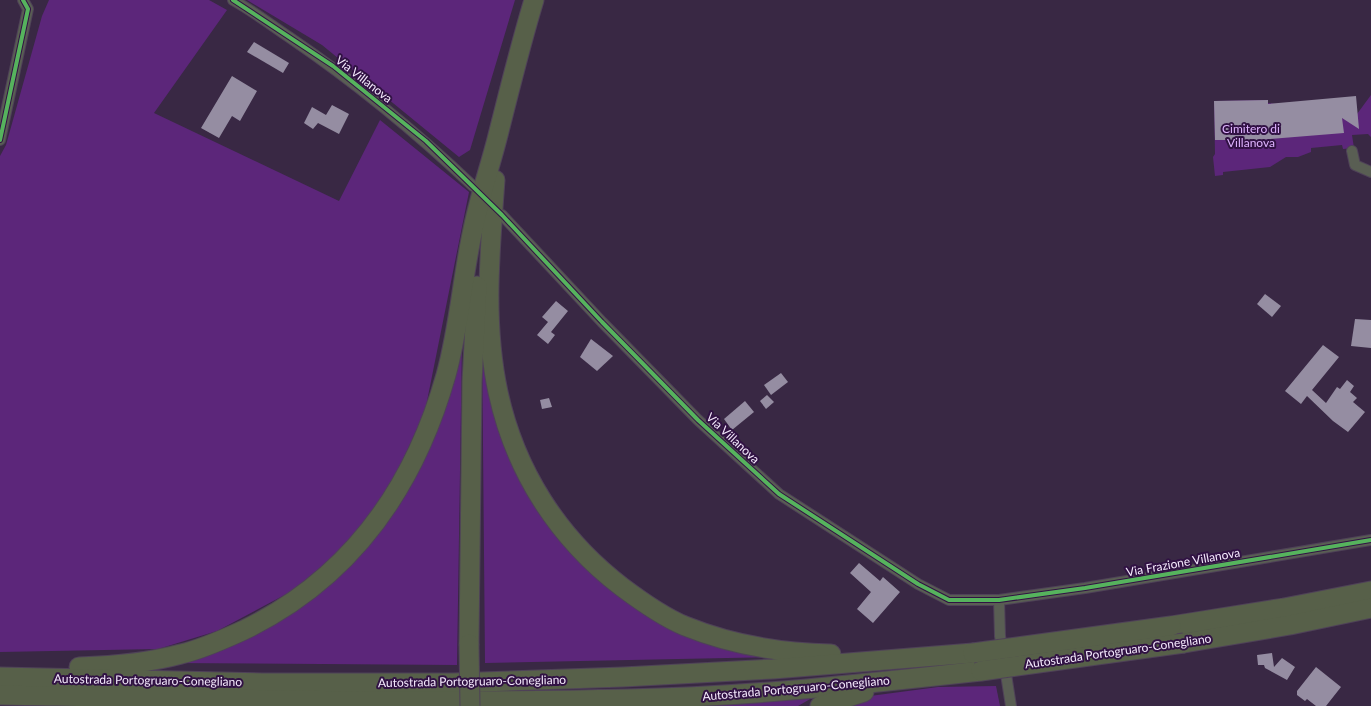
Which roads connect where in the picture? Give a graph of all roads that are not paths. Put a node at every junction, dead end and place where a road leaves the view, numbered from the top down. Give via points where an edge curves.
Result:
1 (23, 0) edge
2 (233, 0) edge
3 (534, 0) edge
4 (498, 137) junction
5 (0, 140) edge
6 (1352, 151) dead end
7 (1371, 172) edge
8 (473, 186) dead end
9 (502, 215) dead end
10 (1371, 540) edge
11 (1371, 591) edge
12 (999, 600) junction
13 (1371, 608) edge
14 (924, 657) junction
15 (0, 673) edge
16 (935, 676) junction
17 (0, 677) edge
18 (0, 695) edge
19 (303, 702) junction
20 (346, 706) edge
21 (470, 706) edge
22 (820, 706) edge
23 (1011, 706) edge

1 - 5 street via 28,9
2 - 8 street, Via Villanova via 333,66 367,92 426,141
3 - 4 highway
4 - 14 highway via 488,306 497,391 506,426 519,460 537,495 559,526 584,554 633,596 657,612 717,638 764,649 814,654
4 - 15 highway via 472,233 457,326 436,404 404,480 368,532 345,557 288,605 222,640 181,654 108,666
4 - 21 highway, bridge via 477,272 472,382
6 - 7 street via 1355,165
9 - 12 street, Via Villanova via 698,420 779,494 918,584 949,600
10 - 12 street, Via Frazione Villanova
11 - 14 highway, Autostrada Portogruaro-Conegliano, bridge via 1171,626 972,653
12 - 23 street via 1000,636
13 - 16 highway, Autostrada Portogruaro-Conegliano, bridge via 1184,643
14 - 17 highway, Autostrada Portogruaro-Conegliano via 765,670 453,683 263,683
16 - 19 highway, Autostrada Portogruaro-Conegliano via 789,690 629,699
16 - 22 highway via 849,695
18 - 19 highway, Autostrada Portogruaro-Conegliano
19 - 20 highway

